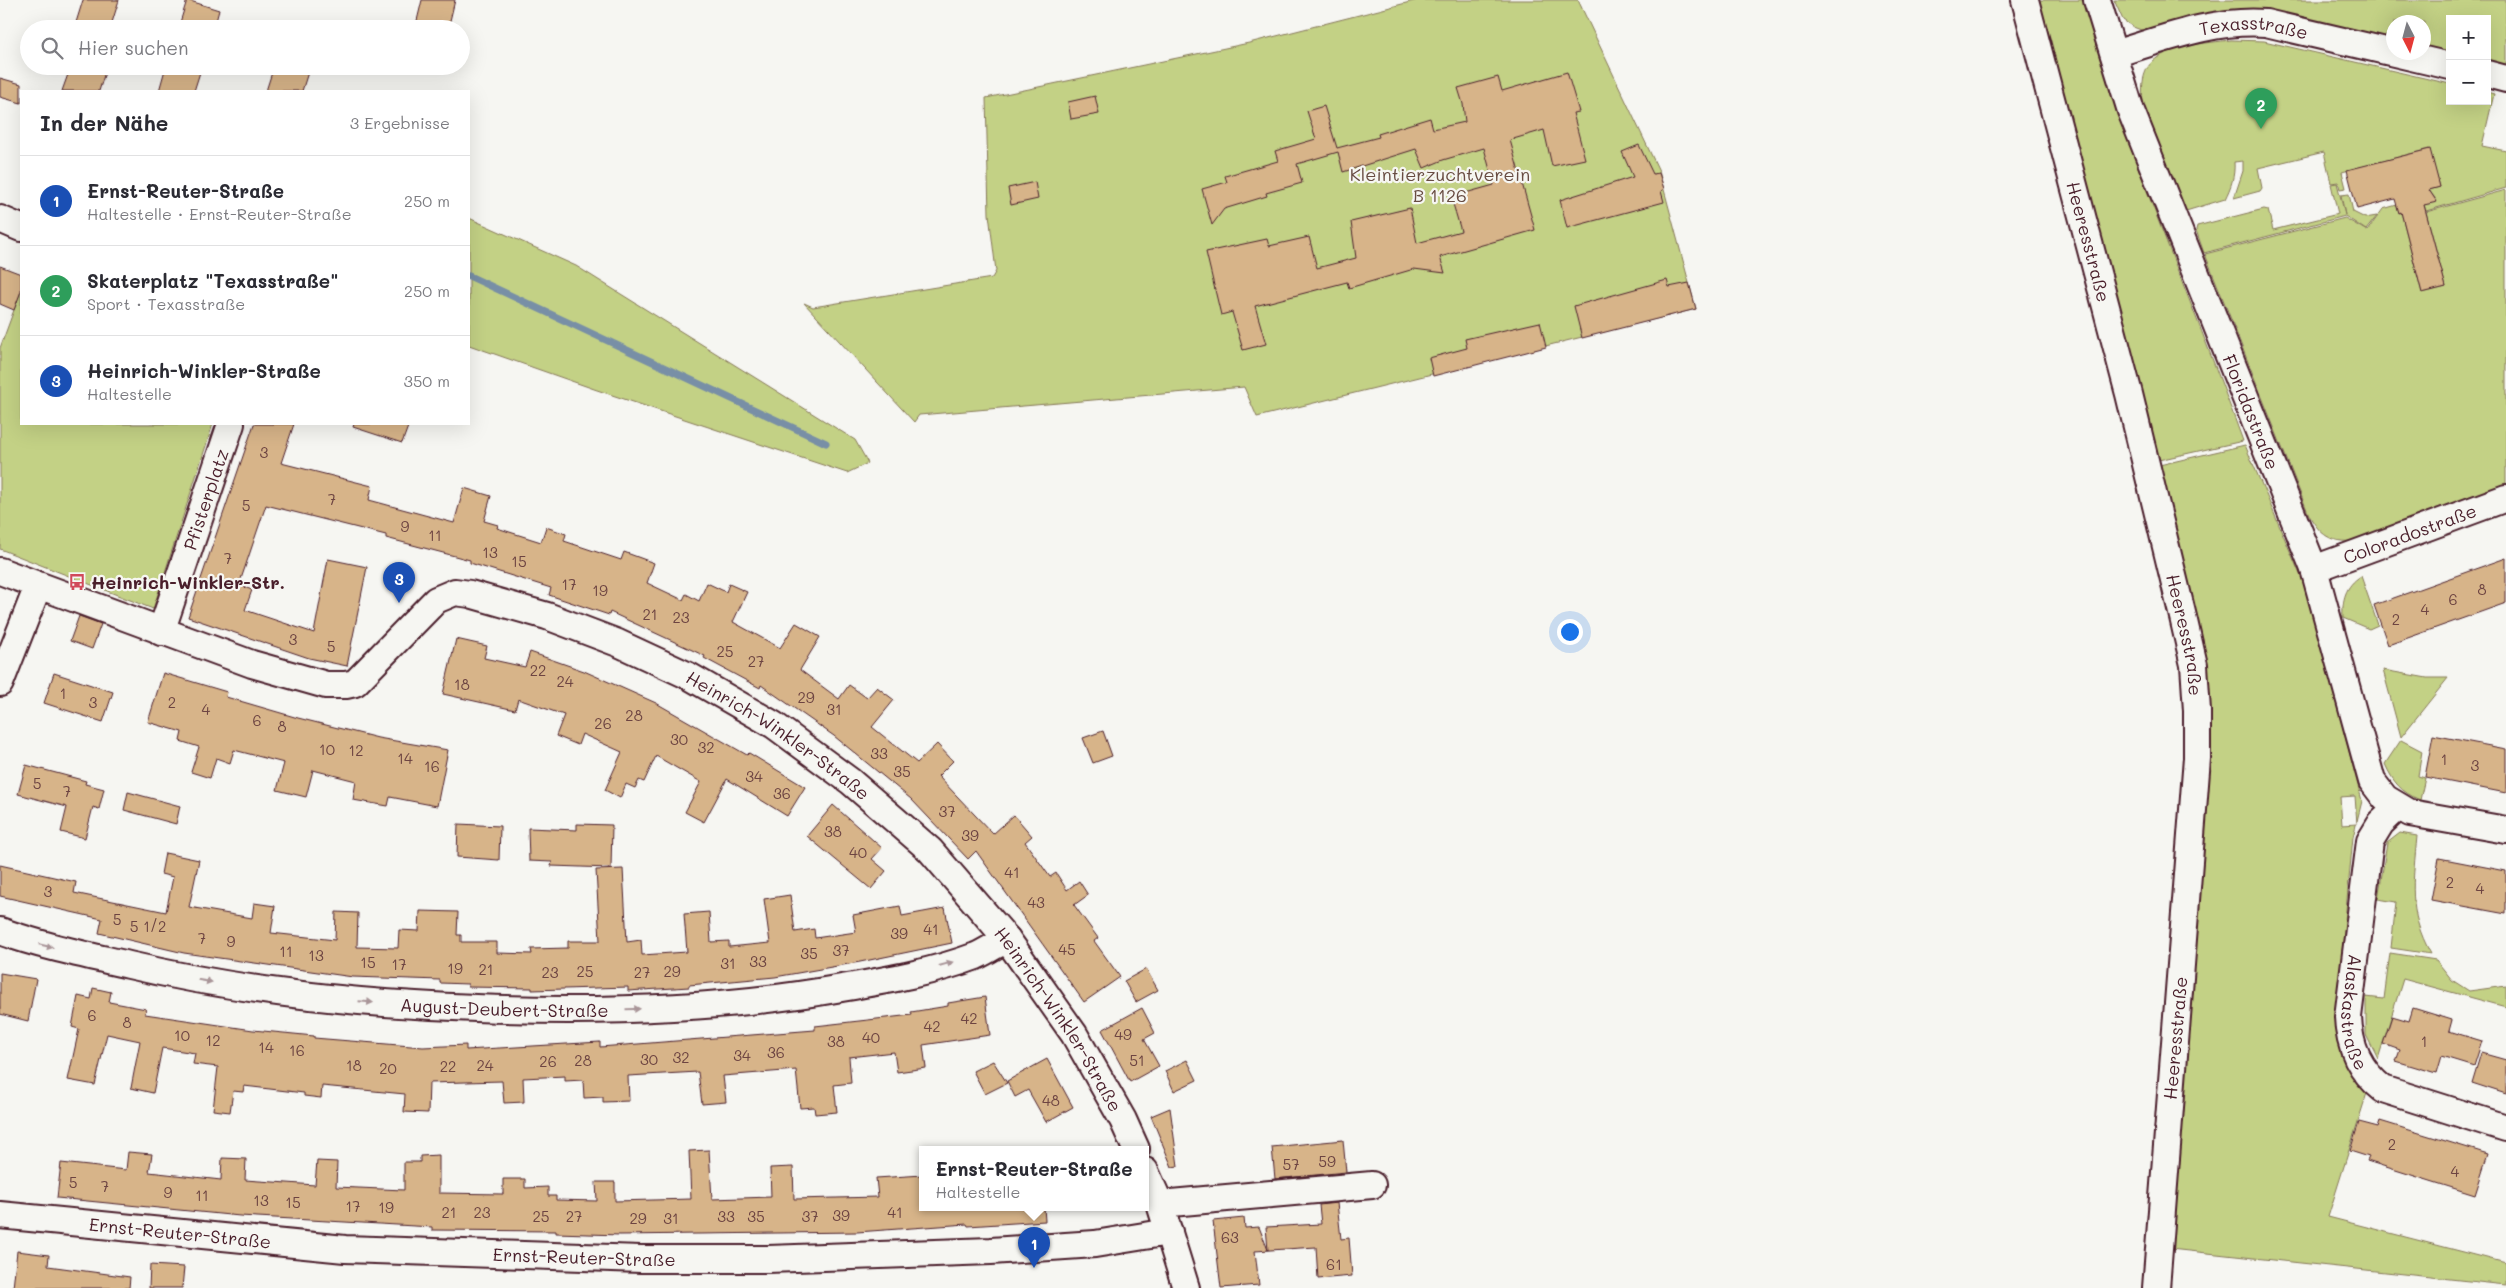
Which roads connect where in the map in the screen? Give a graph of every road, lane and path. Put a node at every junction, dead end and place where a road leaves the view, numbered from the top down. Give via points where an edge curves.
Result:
1 (2025, 0) edge
2 (2097, 0) edge
3 (2114, 54) junction
4 (2446, 65) edge
5 (2491, 75) edge
6 (2506, 79) edge
7 (0, 219) edge
8 (20, 228) edge
9 (231, 425) edge
10 (2506, 498) edge
11 (2314, 569) junction
12 (0, 571) edge
13 (38, 586) junction
14 (160, 632) junction
15 (0, 683) edge
16 (2403, 810) junction
17 (2506, 830) edge
18 (0, 931) edge
19 (1007, 938) junction
20 (2506, 1128) edge
21 (1135, 1146) edge
22 (1149, 1180) edge
23 (1372, 1185) dead end
24 (1160, 1204) junction
25 (0, 1215) edge
26 (1169, 1232) junction
27 (1186, 1288) edge
28 (2156, 1288) edge

1 - 28 street, Heeresstraße via 2129,394 2194,665 2197,758
2 - 3 street, Floridastraße
3 - 4 street, Texasstraße via 2205,26 2247,21
3 - 11 street, Floridastraße via 2131,111
5 - 6 street
7 - 8 street
9 - 14 street, Pfisterplatz
10 - 11 street, Coloradostraße
11 - 16 street, Floridastraße via 2372,782 2385,798
12 - 13 street, Heinrich-Winkler-Straße
13 - 14 street, Heinrich-Winkler-Straße
13 - 15 street
14 - 19 street, Heinrich-Winkler-Straße via 252,664 337,686 355,683 436,600 455,592 547,616 618,642 689,676 774,725 850,780 930,850
16 - 17 street
16 - 20 street, Alaskastraße via 2381,823 2370,841 2348,1017 2349,1038 2358,1062 2369,1078 2383,1089
18 -> 19 street, August-Deubert-Straße via 33,943 180,977 302,996 408,1006 564,1012 696,1007 801,995 899,978 977,955
19 - 21 street, Heinrich-Winkler-Straße via 1074,1034
22 - 24 street
23 - 24 street
24 - 26 street
25 - 26 street, Ernst-Reuter-Straße via 344,1249 641,1259 768,1259 972,1252 1095,1244
26 - 27 street

